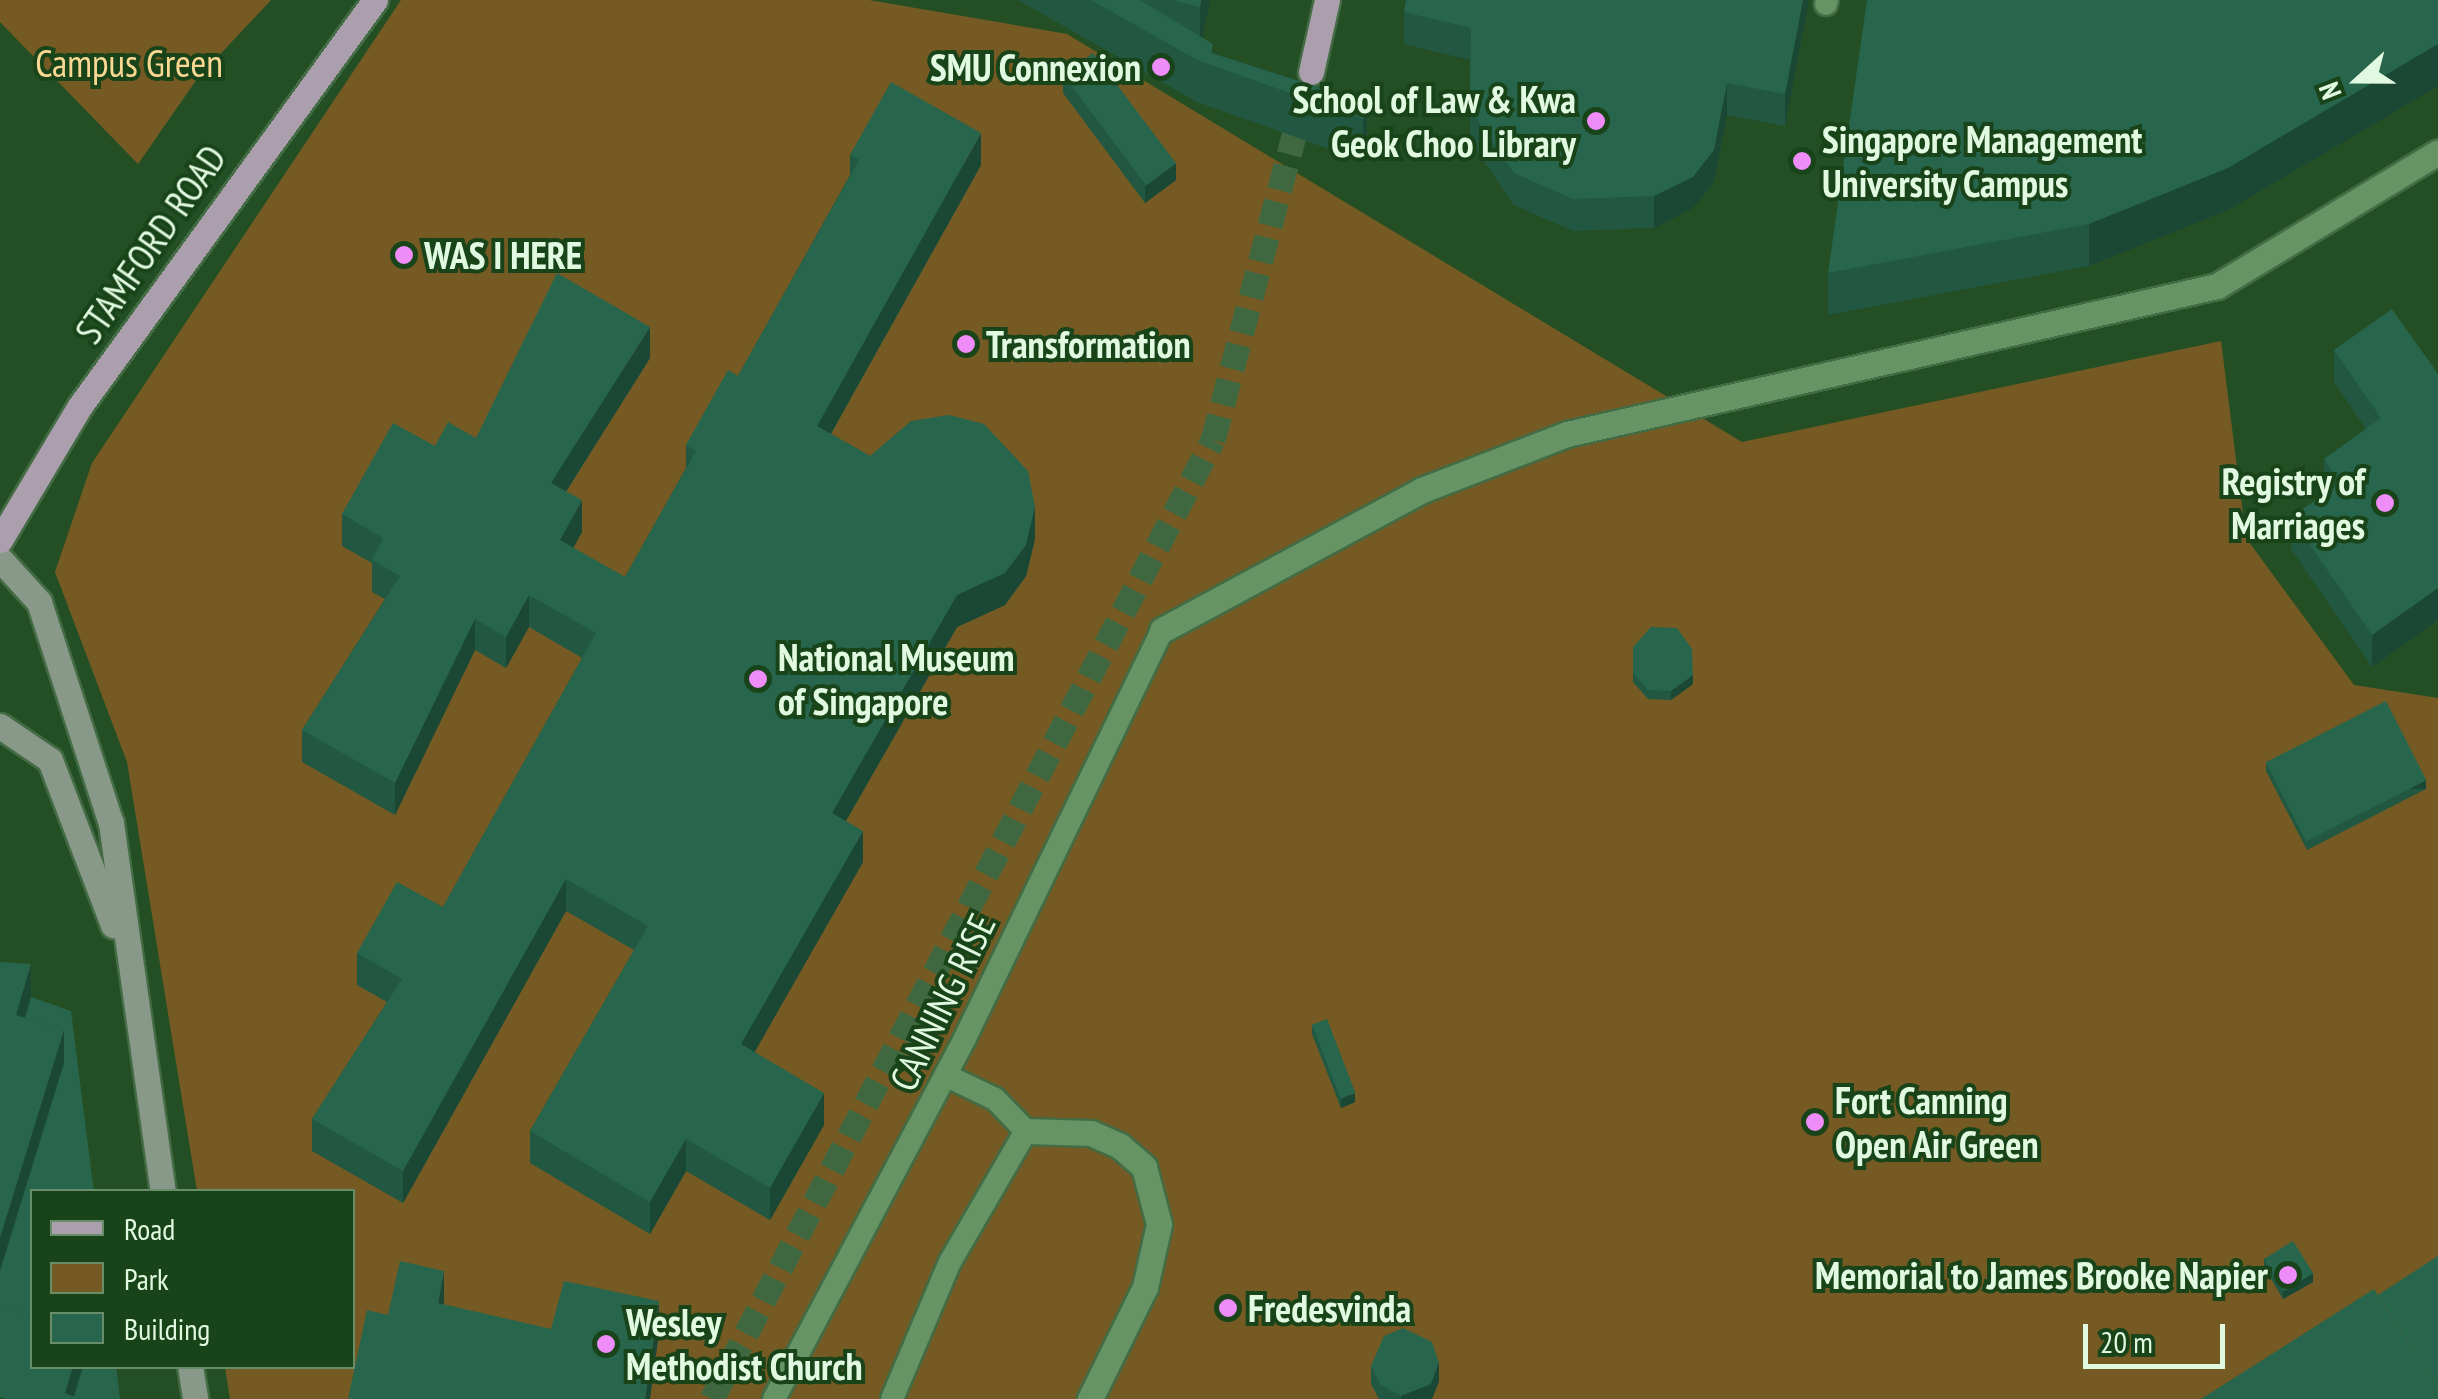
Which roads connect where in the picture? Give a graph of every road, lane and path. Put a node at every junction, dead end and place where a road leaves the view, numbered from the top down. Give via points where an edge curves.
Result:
1 (375, 0) edge
2 (1327, 0) edge
3 (1311, 72) dead end
4 (2438, 152) edge
5 (0, 540) edge
6 (0, 559) edge
7 (1162, 630) joint
8 (0, 726) edge
9 (134, 987) junction
10 (945, 1074) junction
11 (1026, 1131) junction
12 (163, 1189) edge
13 (190, 1369) edge
14 (194, 1399) edge
15 (774, 1399) edge
16 (892, 1399) edge
17 (1090, 1399) edge

1 - 5 main road, STAMFORD ROAD via 80,406
2 - 3 main road
4 - 7 street via 2217,286 1567,434 1422,490
6 - 9 main road via 39,602 72,681 111,824
7 - 10 lane, CANNING RISE
8 - 9 main road via 50,760 69,794
9 - 12 main road
10 - 11 lane via 995,1099
10 - 15 lane, CANNING RISE
11 - 16 lane via 950,1262
11 - 17 street via 1092,1133 1120,1146 1144,1167 1159,1224 1146,1287
13 - 14 main road

